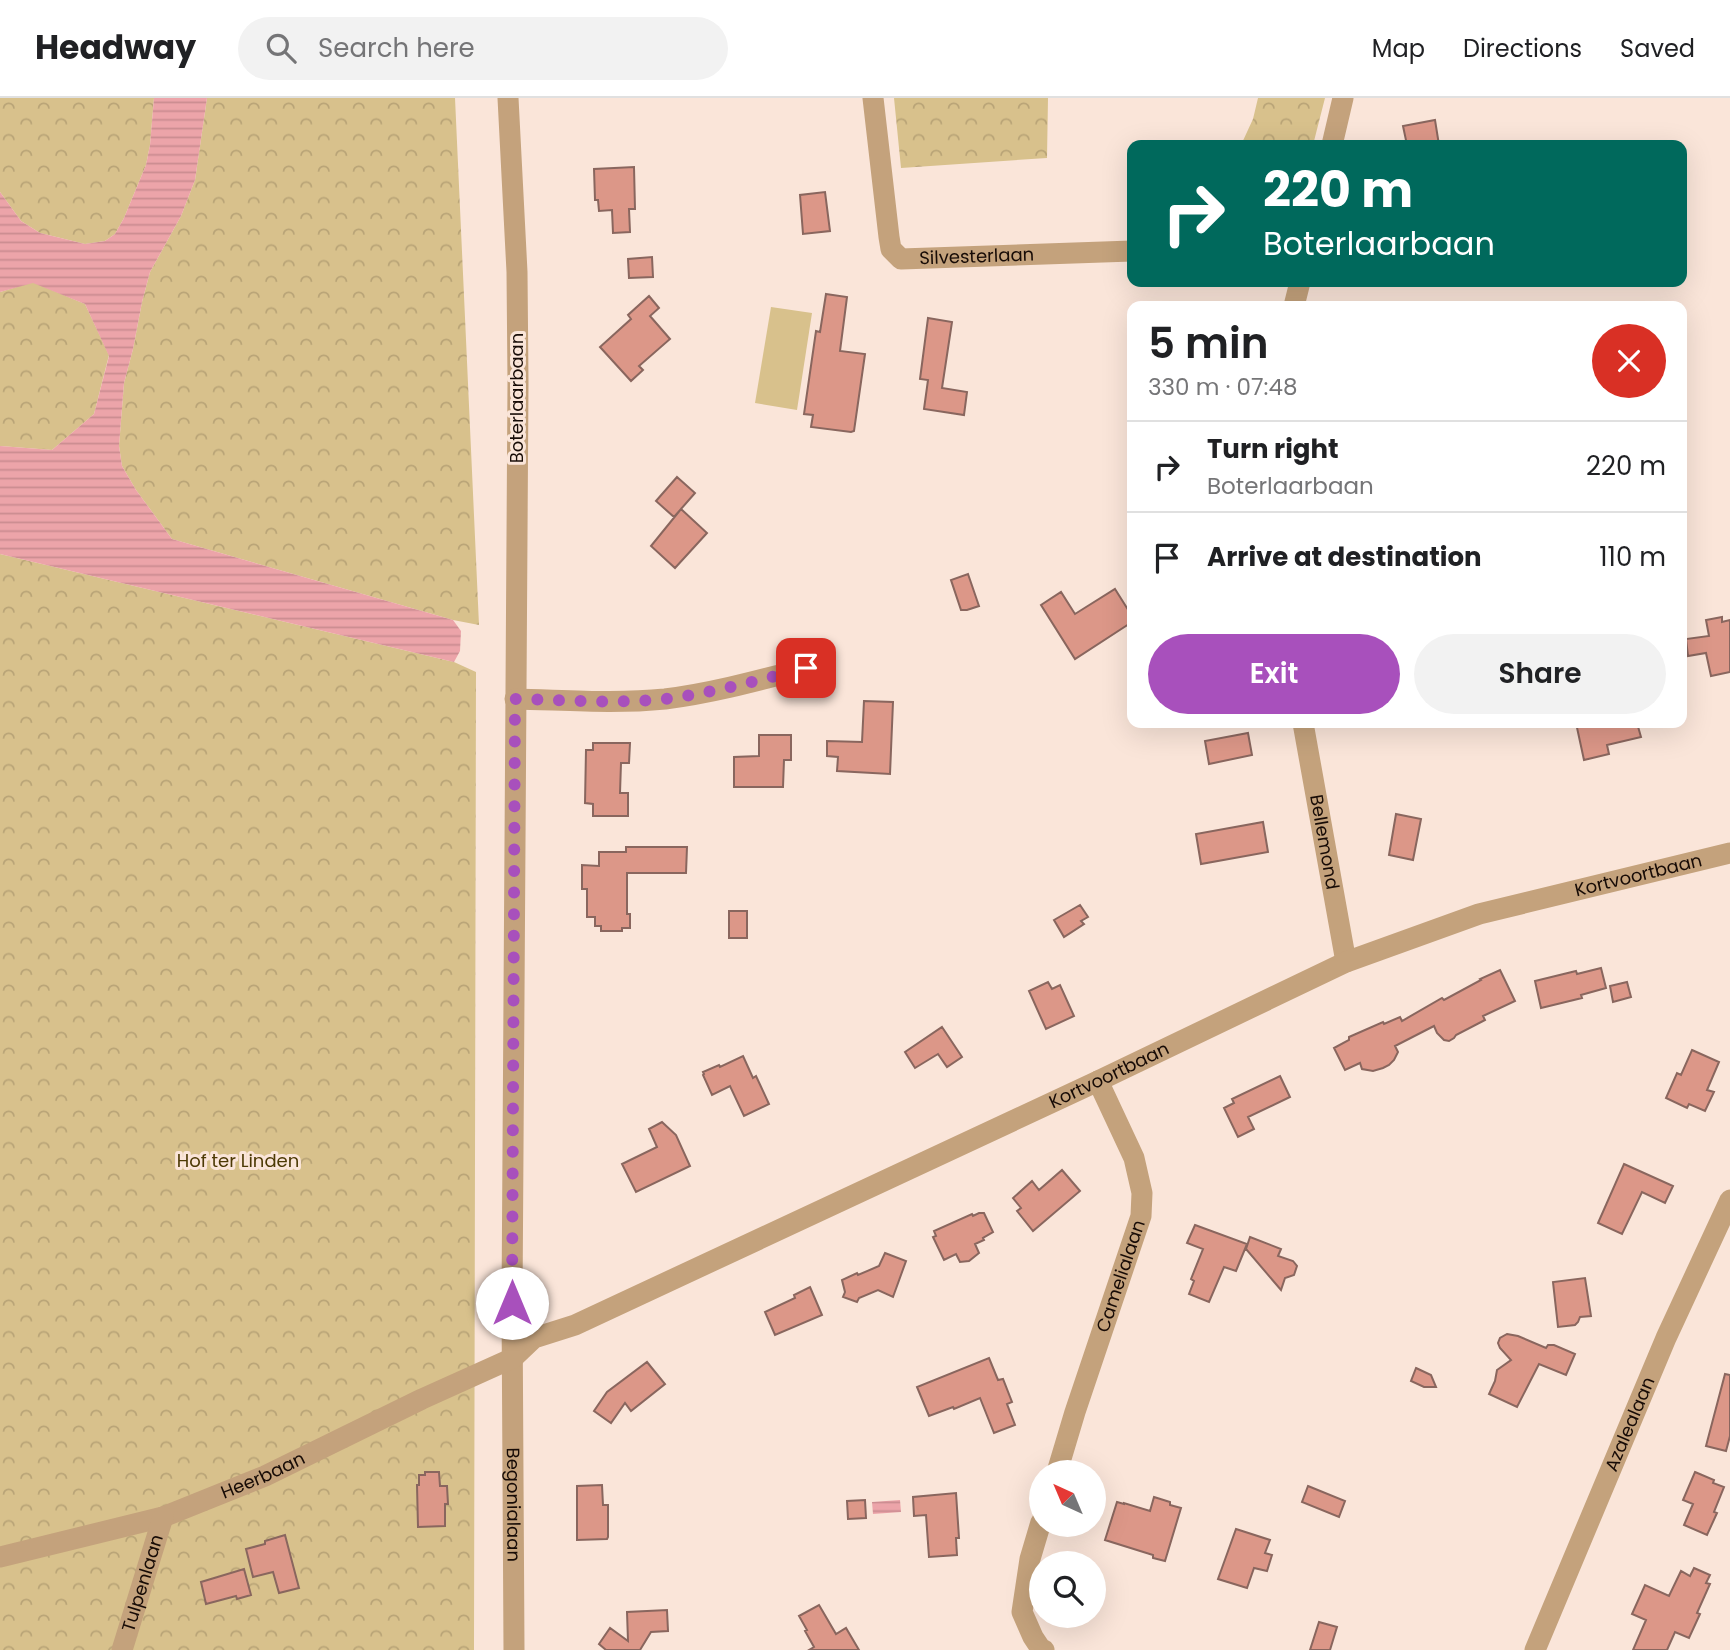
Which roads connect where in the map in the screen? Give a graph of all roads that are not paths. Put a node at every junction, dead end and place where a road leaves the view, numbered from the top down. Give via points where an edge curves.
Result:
1 (508, 98) edge
2 (873, 98) edge
3 (1343, 98) edge
4 (1333, 140) edge
5 (1127, 251) edge
6 (806, 668) dead end
7 (515, 699) junction
8 (1304, 728) edge
9 (1730, 853) edge
10 (1346, 961) junction
11 (1098, 1081) junction
12 (1730, 1200) edge
13 (513, 1358) junction
14 (1061, 1460) edge
15 (163, 1517) junction
16 (1037, 1537) edge
17 (0, 1557) edge
18 (122, 1650) edge
19 (514, 1650) edge
20 (1044, 1650) edge
21 (1535, 1650) edge

1 - 7 street, Boterlaarbaan via 517,299
2 - 5 street, Silvesterlaan via 891,249 901,259
3 - 4 street
6 - 7 street via 666,698 619,702
7 - 13 street, Boterlaarbaan
8 - 10 street, Bellemond
9 - 10 street, Kortvoortbaan via 1479,914
10 - 11 street, Kortvoortbaan
11 - 13 street, Kortvoortbaan via 575,1325 534,1338
11 - 14 street, Camelialaan via 1134,1158 1142,1193 1140,1216
12 - 21 street, Azalealaan via 1666,1338
13 - 15 street, Heerbaan via 265,1476
13 - 19 street, Begonialaan
15 - 17 street, Heerbaan
15 - 18 street, Tulpenlaan
16 - 20 street via 1022,1612

